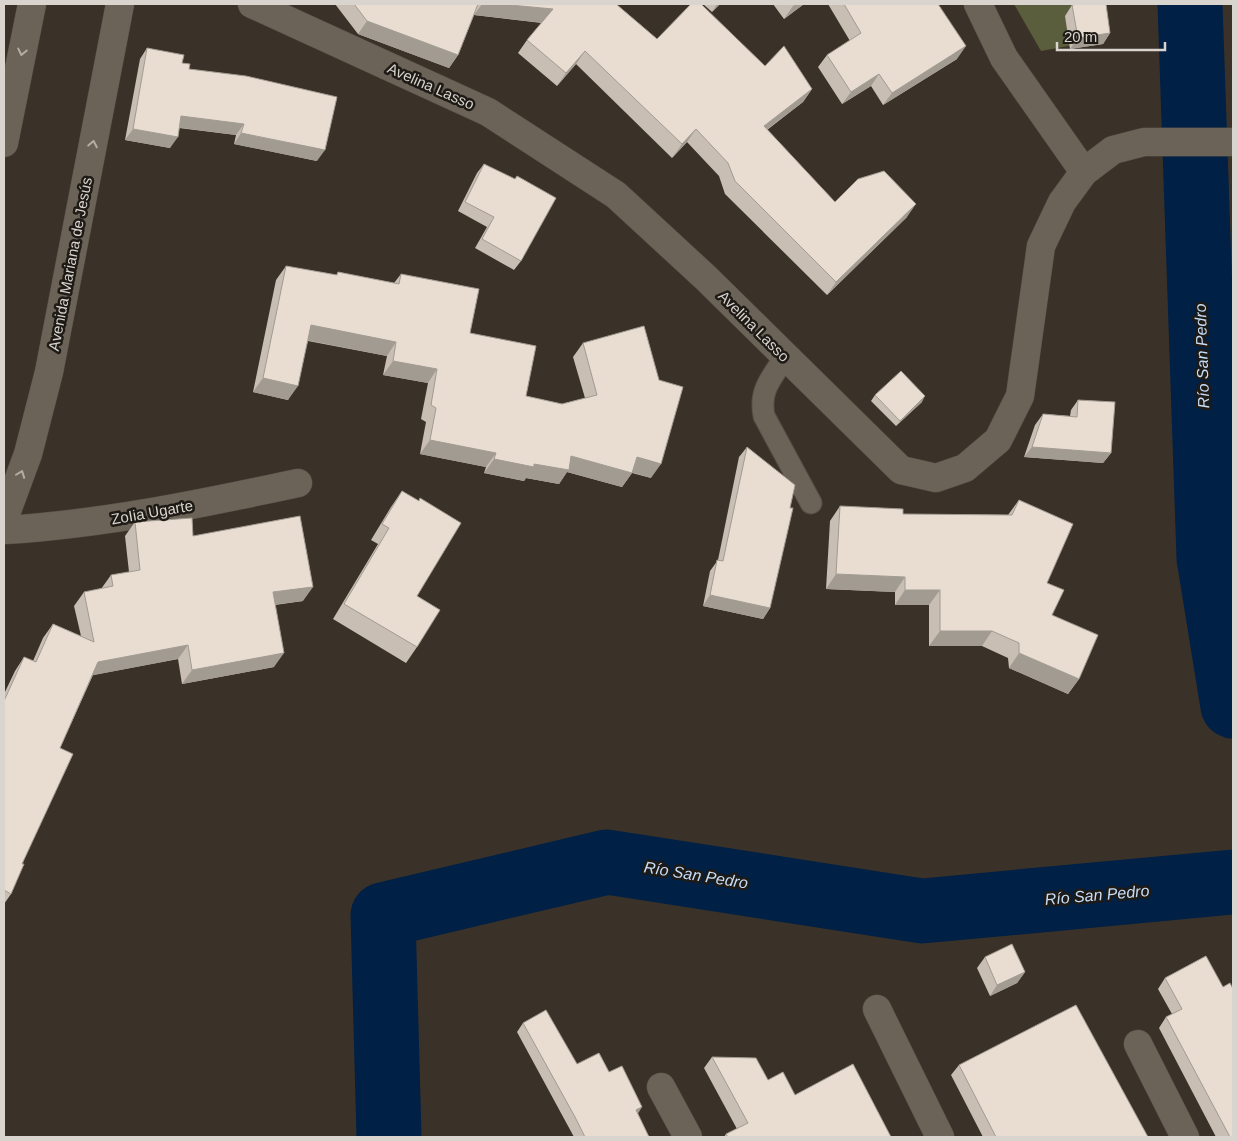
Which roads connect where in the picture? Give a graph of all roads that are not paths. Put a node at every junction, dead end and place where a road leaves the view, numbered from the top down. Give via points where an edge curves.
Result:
1 (32, 4) edge
2 (120, 4) edge
3 (252, 4) edge
4 (978, 4) edge
5 (1233, 142) edge
6 (4, 143) edge
7 (1084, 172) junction
8 (785, 357) junction
9 (298, 483) dead end
10 (811, 503) dead end
11 (4, 520) edge
12 (4, 530) edge
13 (877, 1009) dead end
14 (1138, 1044) dead end
15 (661, 1087) dead end
16 (688, 1137) edge
17 (940, 1137) edge
18 (1185, 1137) edge

1 -> 6 street
11 -> 2 street, Avenida Mariana de Jesús via 28,454 49,372
3 - 8 street, Avelina Lasso via 488,112 616,195
4 - 7 street via 1004,58
5 - 7 street, Avelina Lasso via 1144,142 1113,150
7 - 8 street, Avelina Lasso via 1062,202 1041,246 1020,396 998,440 965,468 936,478 901,470
8 - 10 lane via 764,390 764,416
9 - 12 street, ZoIia Ugarte via 125,518
13 - 17 street
14 - 18 street
15 - 16 street

